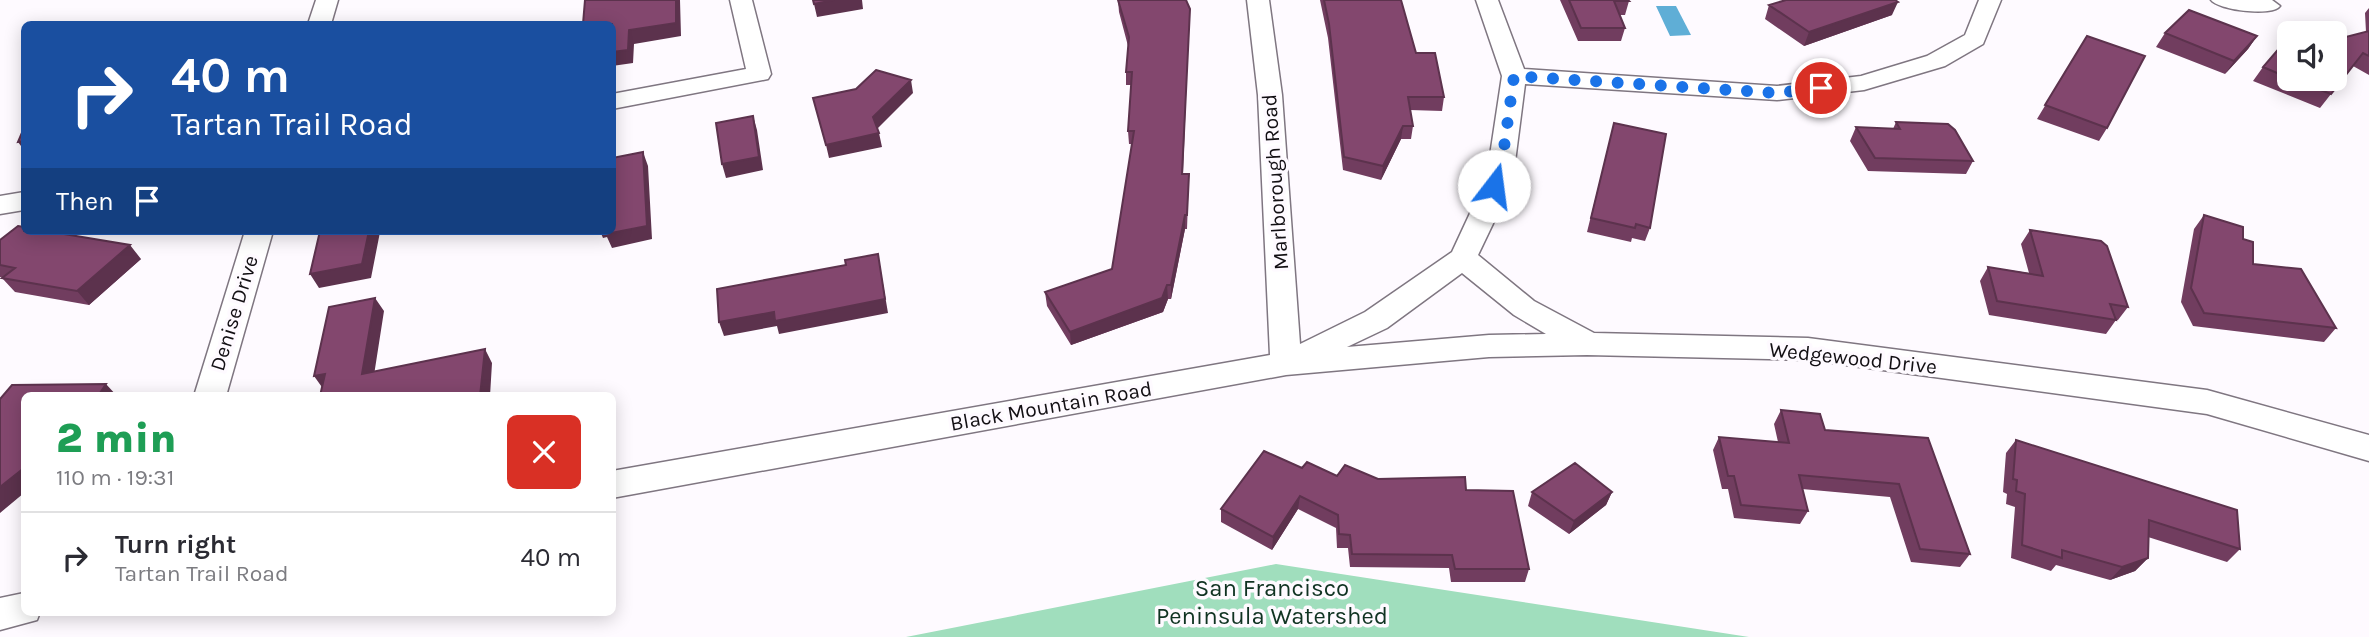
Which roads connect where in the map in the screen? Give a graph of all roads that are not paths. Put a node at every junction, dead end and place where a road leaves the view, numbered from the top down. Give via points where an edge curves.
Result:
1 (327, 0) edge
2 (741, 0) edge
3 (1258, 0) edge
4 (1487, 0) edge
5 (1990, 0) edge
6 (2222, 0) edge
7 (2269, 6) dead end
8 (321, 21) edge
9 (1514, 76) junction
10 (616, 101) edge
11 (21, 202) edge
12 (0, 205) edge
13 (258, 235) edge
14 (1463, 258) junction
15 (1587, 344) junction
16 (1286, 364) junction
17 (211, 392) edge
18 (2369, 448) edge
19 (616, 484) edge
20 (21, 610) edge
21 (0, 614) edge

1 - 8 street
2 - 10 street via 759,74
3 - 16 street, Marlborough Road via 1269,95
4 - 9 street, Black Mountain Road
5 - 9 street via 1975,39 1936,61 1864,83 1777,93
6 - 7 street
9 - 14 street, Black Mountain Road via 1502,162
11 - 12 street
13 - 17 street, Denise Drive
14 - 15 street via 1524,308
14 - 16 street, Black Mountain Road via 1376,320
15 - 16 street, Wedgewood Drive via 1489,346
15 - 18 street, Wedgewood Drive via 1808,349 2045,380 2207,402
16 - 19 street, Black Mountain Road
20 - 21 street

